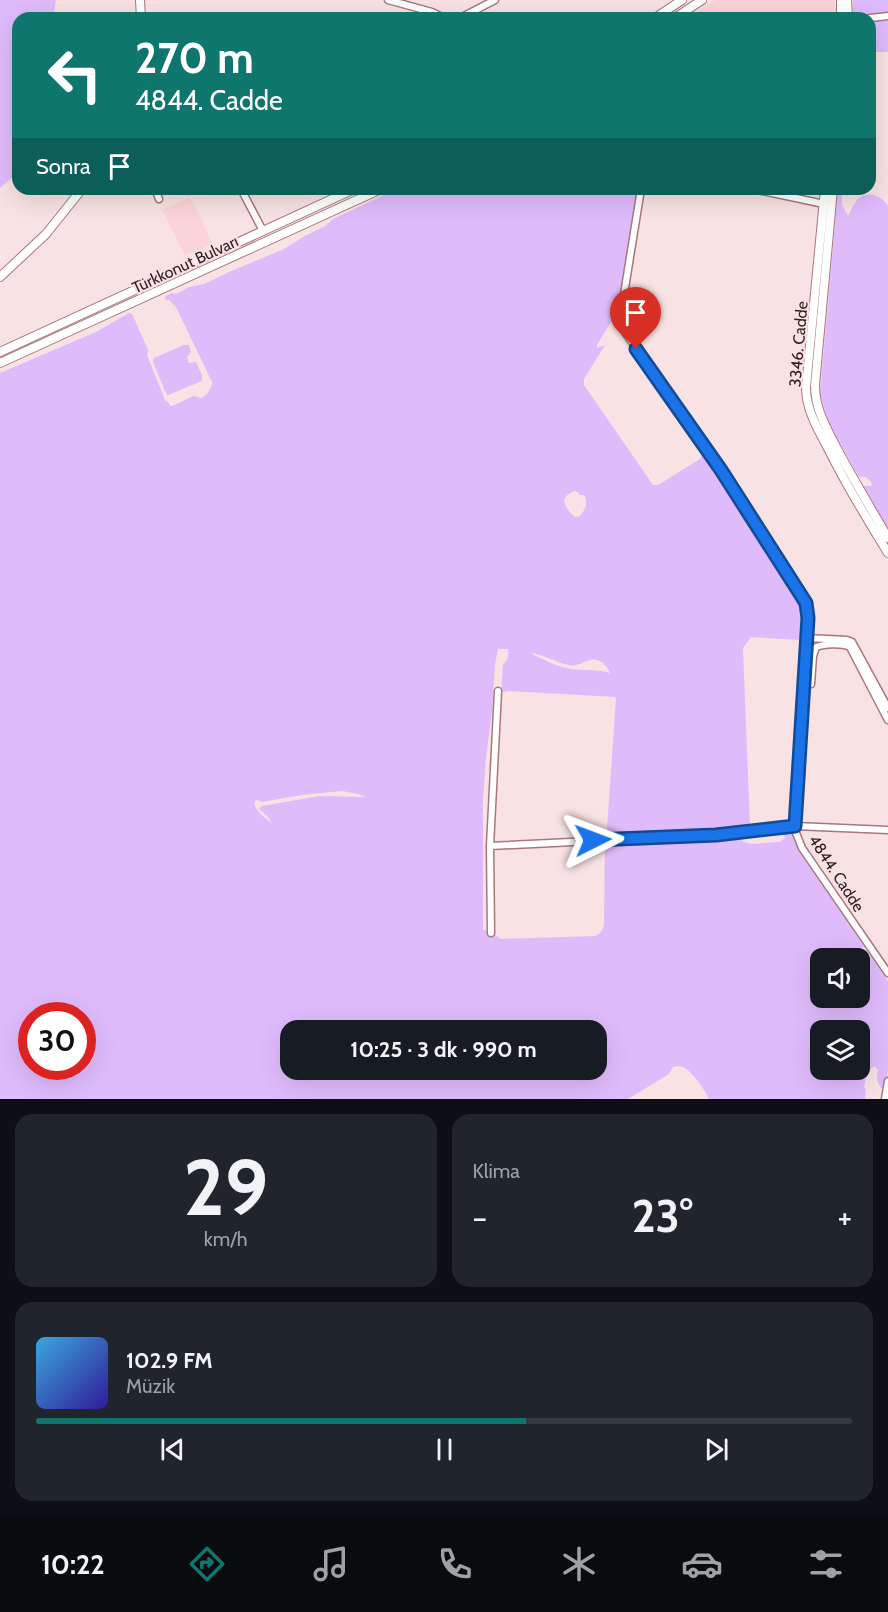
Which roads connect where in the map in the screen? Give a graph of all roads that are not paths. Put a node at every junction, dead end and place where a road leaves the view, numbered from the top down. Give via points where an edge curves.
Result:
1 (388, 0) edge
2 (495, 0) edge
3 (682, 0) edge
4 (702, 0) edge
5 (673, 3) edge
6 (432, 12) edge
7 (472, 12) edge
8 (684, 12) edge
9 (77, 195) edge
10 (157, 195) edge
11 (244, 195) edge
12 (341, 195) edge
13 (368, 195) edge
14 (640, 195) edge
15 (781, 195) edge
16 (825, 195) edge
17 (832, 195) edge
18 (159, 199) dead end
19 (824, 204) junction
20 (263, 231) junction
21 (0, 277) edge
22 (0, 352) edge
23 (0, 363) edge
24 (888, 538) edge
25 (888, 553) edge
26 (807, 638) junction
27 (811, 684) dead end
28 (498, 692) dead end
29 (888, 708) edge
30 (888, 720) edge
31 (795, 826) junction
32 (888, 830) edge
33 (490, 846) junction
34 (491, 933) dead end
35 (888, 973) edge
36 (888, 1081) edge
37 (885, 1099) edge

1 - 6 street
2 - 7 street
3 - 5 street
4 - 8 street
9 - 21 street via 46,234
10 - 18 street
11 - 20 street
12 - 20 street, Türkkonut Bulvarı
13 - 23 street, Türkkonut Bulvarı
14 - 26 street, 4844. Cadde via 621,324 804,598 808,611
15 - 19 street
16 - 19 street, 3346. Cadde
17 - 24 street, 3346. Cadde via 816,401 854,481
19 - 25 street, 3346. Cadde via 807,400 845,483
20 - 22 street, Türkkonut Bulvarı
26 - 29 street via 847,640 854,645
26 - 31 street, 4844. Cadde
27 - 30 street via 816,647 846,645
28 - 33 street
31 - 32 street
31 - 33 street via 716,835
31 - 35 street, 4844. Cadde via 802,848
33 - 34 street
36 - 37 street

